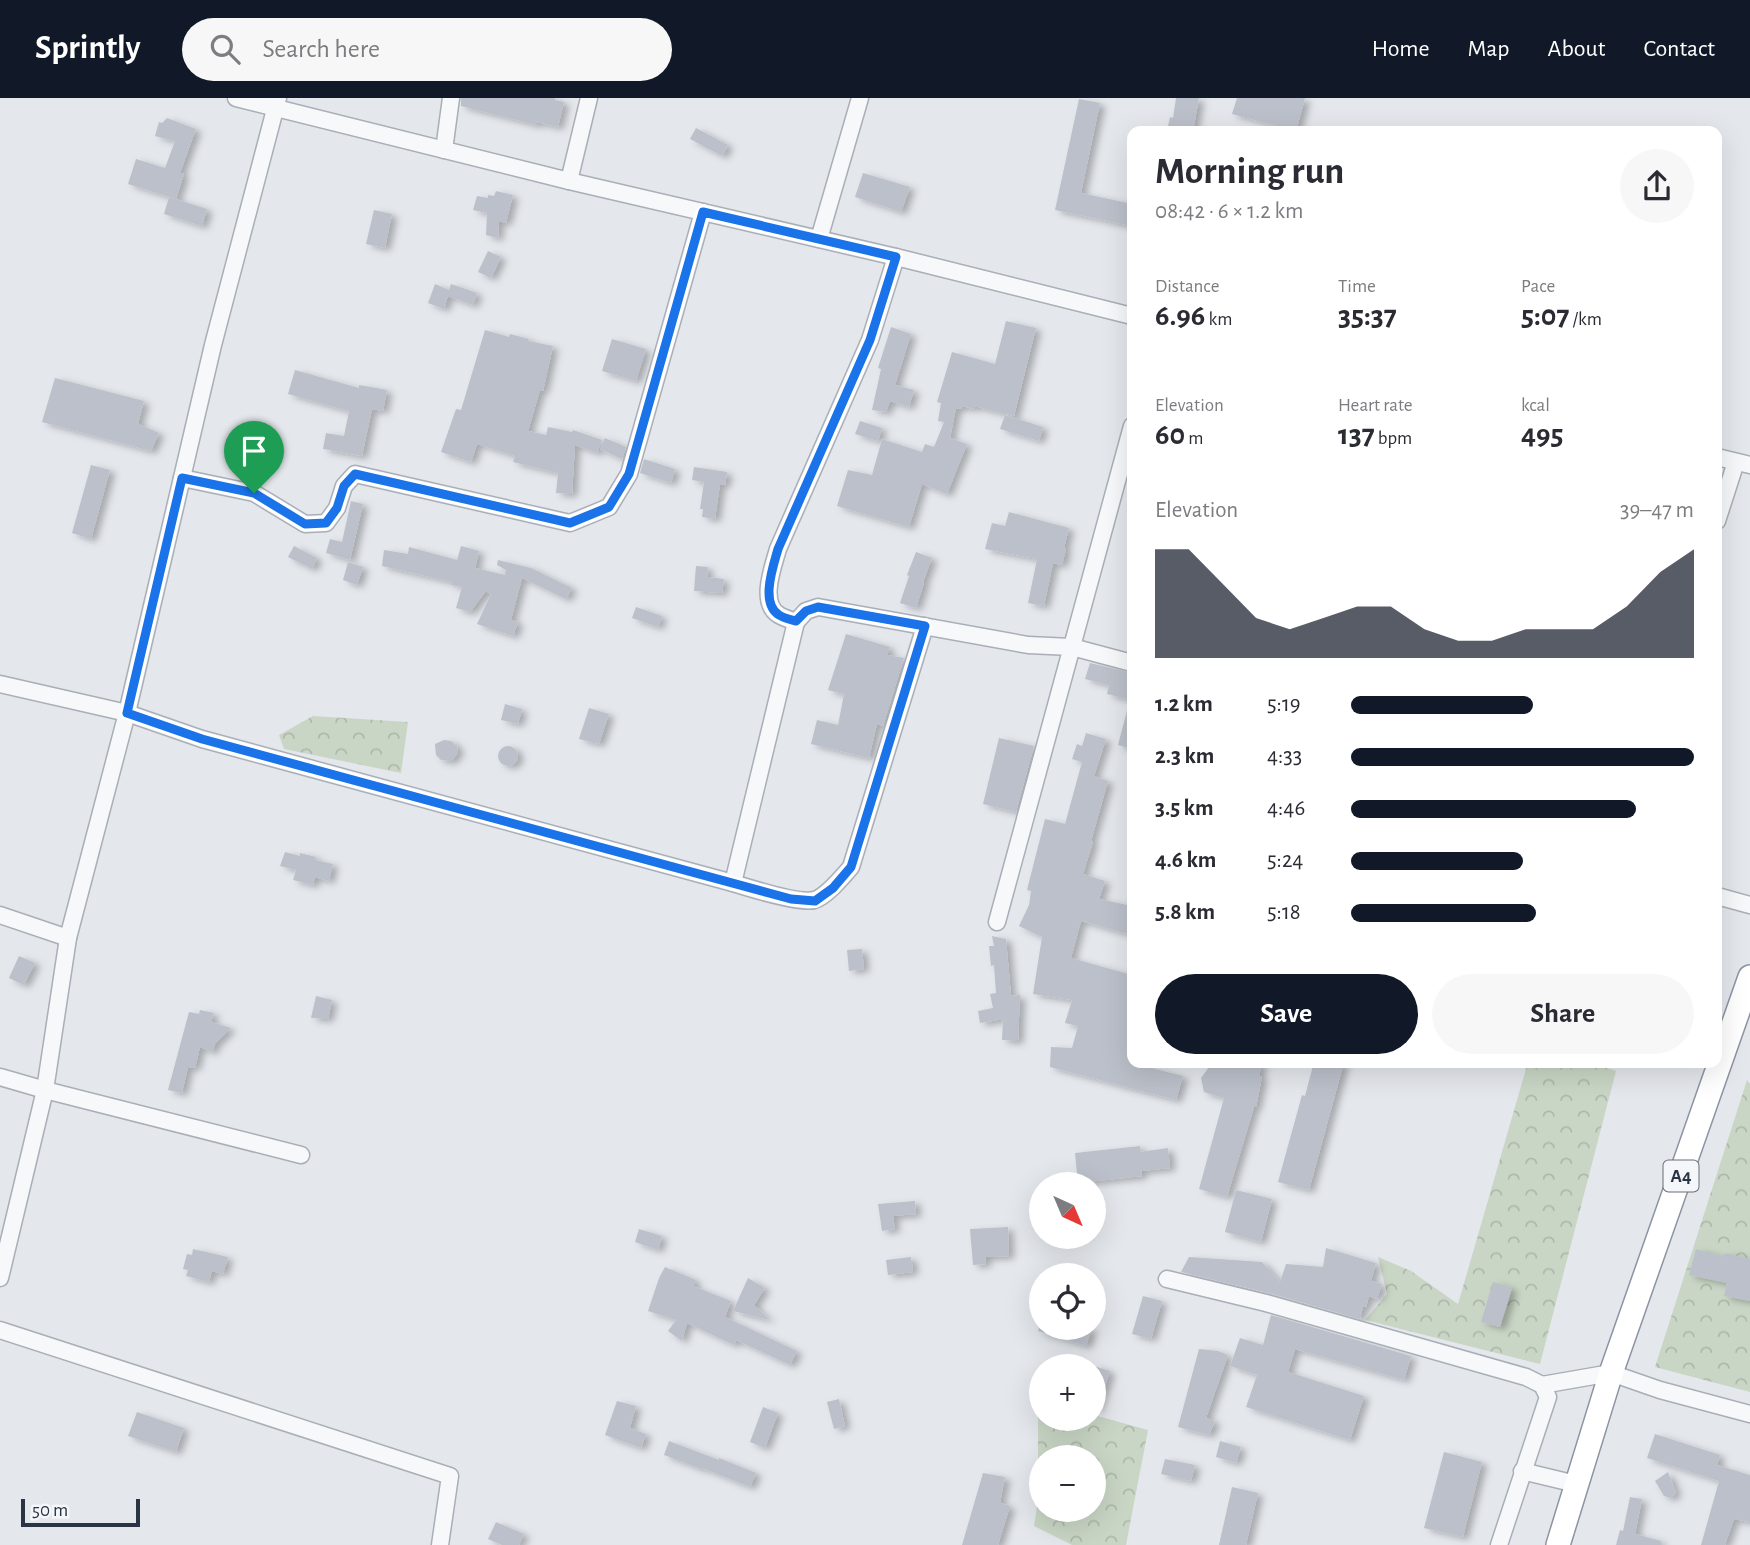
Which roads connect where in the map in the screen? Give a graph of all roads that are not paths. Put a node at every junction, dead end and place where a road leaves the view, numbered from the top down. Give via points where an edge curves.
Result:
1 (236, 98) edge
2 (451, 98) edge
3 (589, 98) edge
4 (860, 98) edge
5 (277, 103) edge
6 (444, 150) junction
7 (569, 181) junction
8 (703, 212) junction
9 (819, 239) junction
10 (896, 257) junction
11 (1127, 315) edge
12 (1127, 444) edge
13 (1722, 458) edge
14 (1743, 463) edge
15 (182, 478) junction
16 (1722, 510) edge
17 (796, 621) junction
18 (925, 626) junction
19 (1072, 647) junction
20 (1127, 662) edge
21 (0, 684) edge
22 (127, 713) junction
23 (733, 883) junction
24 (1722, 897) edge
25 (1750, 905) edge
26 (0, 915) edge
27 (997, 922) dead end
28 (68, 938) junction
29 (1750, 977) edge
30 (1722, 1057) edge
31 (1718, 1068) edge
32 (0, 1077) edge
33 (44, 1090) junction
34 (301, 1155) dead end
35 (0, 1278) edge
36 (1167, 1279) dead end
37 (0, 1331) edge
38 (1611, 1373) junction
39 (1542, 1385) junction
40 (1750, 1414) edge
41 (1522, 1471) junction
42 (1577, 1484) junction
43 (440, 1545) edge
44 (1499, 1545) edge
45 (1558, 1545) edge

1 - 5 street
2 - 6 street
3 - 7 street
4 - 9 street
5 - 6 street
5 - 15 street
6 - 7 street
7 - 8 street
8 - 9 street
8 - 15 street via 629,474 609,507 570,523 355,474 326,523 305,524 254,493
9 - 10 street
10 - 11 street
10 - 17 street via 870,340 778,549 769,603 778,615
12 - 19 street
13 - 14 street
14 - 16 street
15 - 22 street
17 - 18 street via 818,607
17 - 23 street
18 - 19 street via 1028,645
18 - 23 street via 851,867 815,901
19 - 20 street
19 - 27 street
21 - 22 street
22 - 23 street via 202,739
22 - 28 street
24 - 25 street
26 - 28 street
28 - 33 street
29 - 30 highway, A4
31 - 38 highway, A4
32 - 33 street
33 - 34 street
33 - 35 street
36 - 39 street via 1266,1303
37 - 43 street via 450,1476
38 - 39 street
38 - 40 street
38 - 42 highway, A4
39 - 41 street via 1548,1397
41 - 42 street
41 - 44 street
42 - 45 highway, A4

